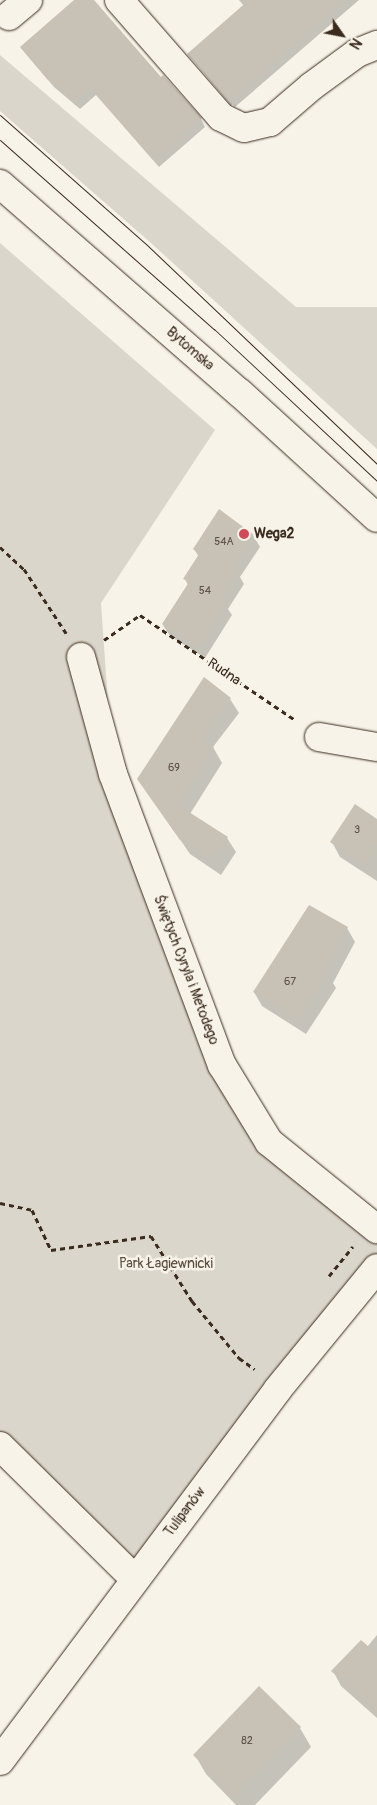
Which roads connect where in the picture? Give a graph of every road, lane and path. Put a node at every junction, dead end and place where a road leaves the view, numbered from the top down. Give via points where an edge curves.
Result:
1 (119, 0) edge
2 (375, 51) edge
3 (0, 184) edge
4 (377, 518) edge
5 (0, 547) edge
6 (81, 657) junction
7 (320, 737) joint
8 (377, 747) edge
9 (0, 1203) edge
10 (374, 1227) edge
11 (377, 1268) edge
12 (328, 1278) dead end
13 (261, 1362) dead end
14 (0, 1446) edge
15 (135, 1579) junction
16 (0, 1761) edge

1 - 2 street via 221,117 244,128 270,122 357,53
3 - 4 street, Bytomska
5 - 6 path via 24,569
6 - 7 path, Rudna via 140,615
6 - 10 street, Świętych Cyryla i Metodego via 113,774 222,1064 270,1142
7 - 8 street
9 - 13 path via 32,1210 51,1250 151,1236 192,1301 240,1358 255,1370
10 - 12 path
11 - 15 street, Tulipanów via 278,1389
14 - 15 street
15 - 16 street, Tulipanów

